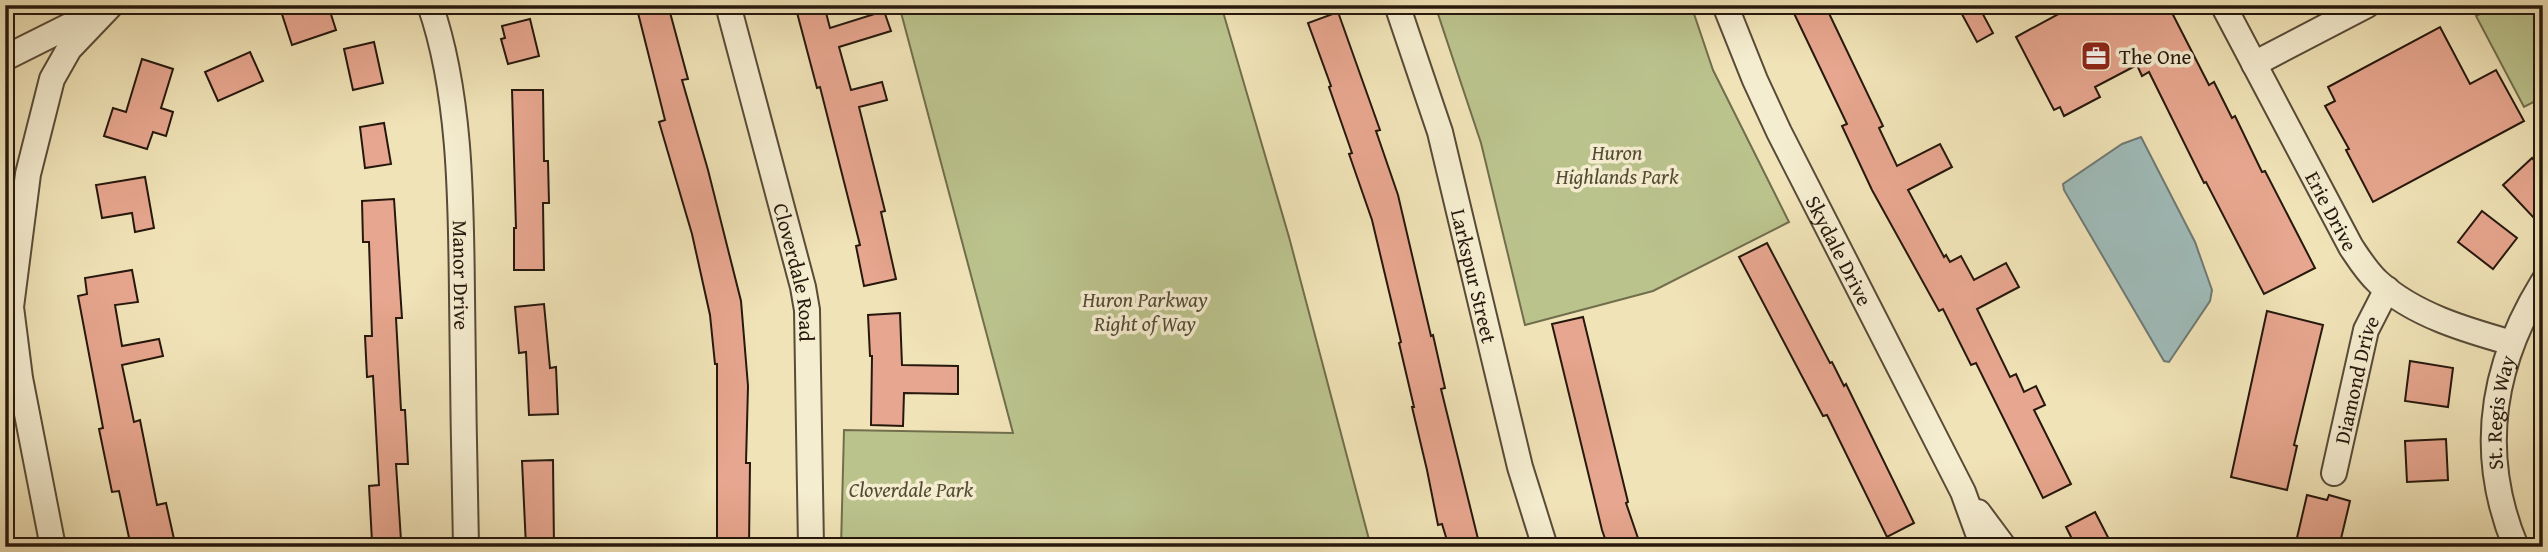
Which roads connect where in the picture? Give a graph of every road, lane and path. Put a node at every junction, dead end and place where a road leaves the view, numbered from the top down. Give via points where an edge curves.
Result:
1 (111, 5) edge
2 (430, 5) edge
3 (728, 5) edge
4 (1397, 5) edge
5 (1726, 5) edge
6 (2223, 5) edge
7 (2367, 5) edge
8 (5, 58) edge
9 (2254, 65) junction
10 (2543, 282) edge
11 (2387, 289) junction
12 (2512, 343) junction
13 (2334, 473) dead end
14 (1963, 492) junction
15 (53, 547) edge
16 (466, 547) edge
17 (811, 547) edge
18 (1545, 547) edge
19 (1983, 547) edge
20 (2004, 547) edge
21 (2516, 547) edge

1 - 8 street
1 - 15 street via 69,49 52,79 28,174 11,307
2 - 16 street, Manor Drive via 449,81 461,230
3 - 17 street, Cloverdale Road via 807,310
4 - 18 street, Larkspur Street via 1440,132 1520,467
5 - 14 street, Skydale Drive via 1779,132
6 - 9 street, Erie Drive
7 - 9 street
9 - 11 street, Erie Drive via 2351,247
10 - 12 street, St. Regis Way
11 - 12 street, Erie Drive via 2446,322
11 - 13 street, Diamond Drive via 2366,330
12 - 21 street, St. Regis Way via 2496,395 2493,433 2499,496
14 - 19 street, Skydale Drive
14 - 20 street, Skydale Drive

